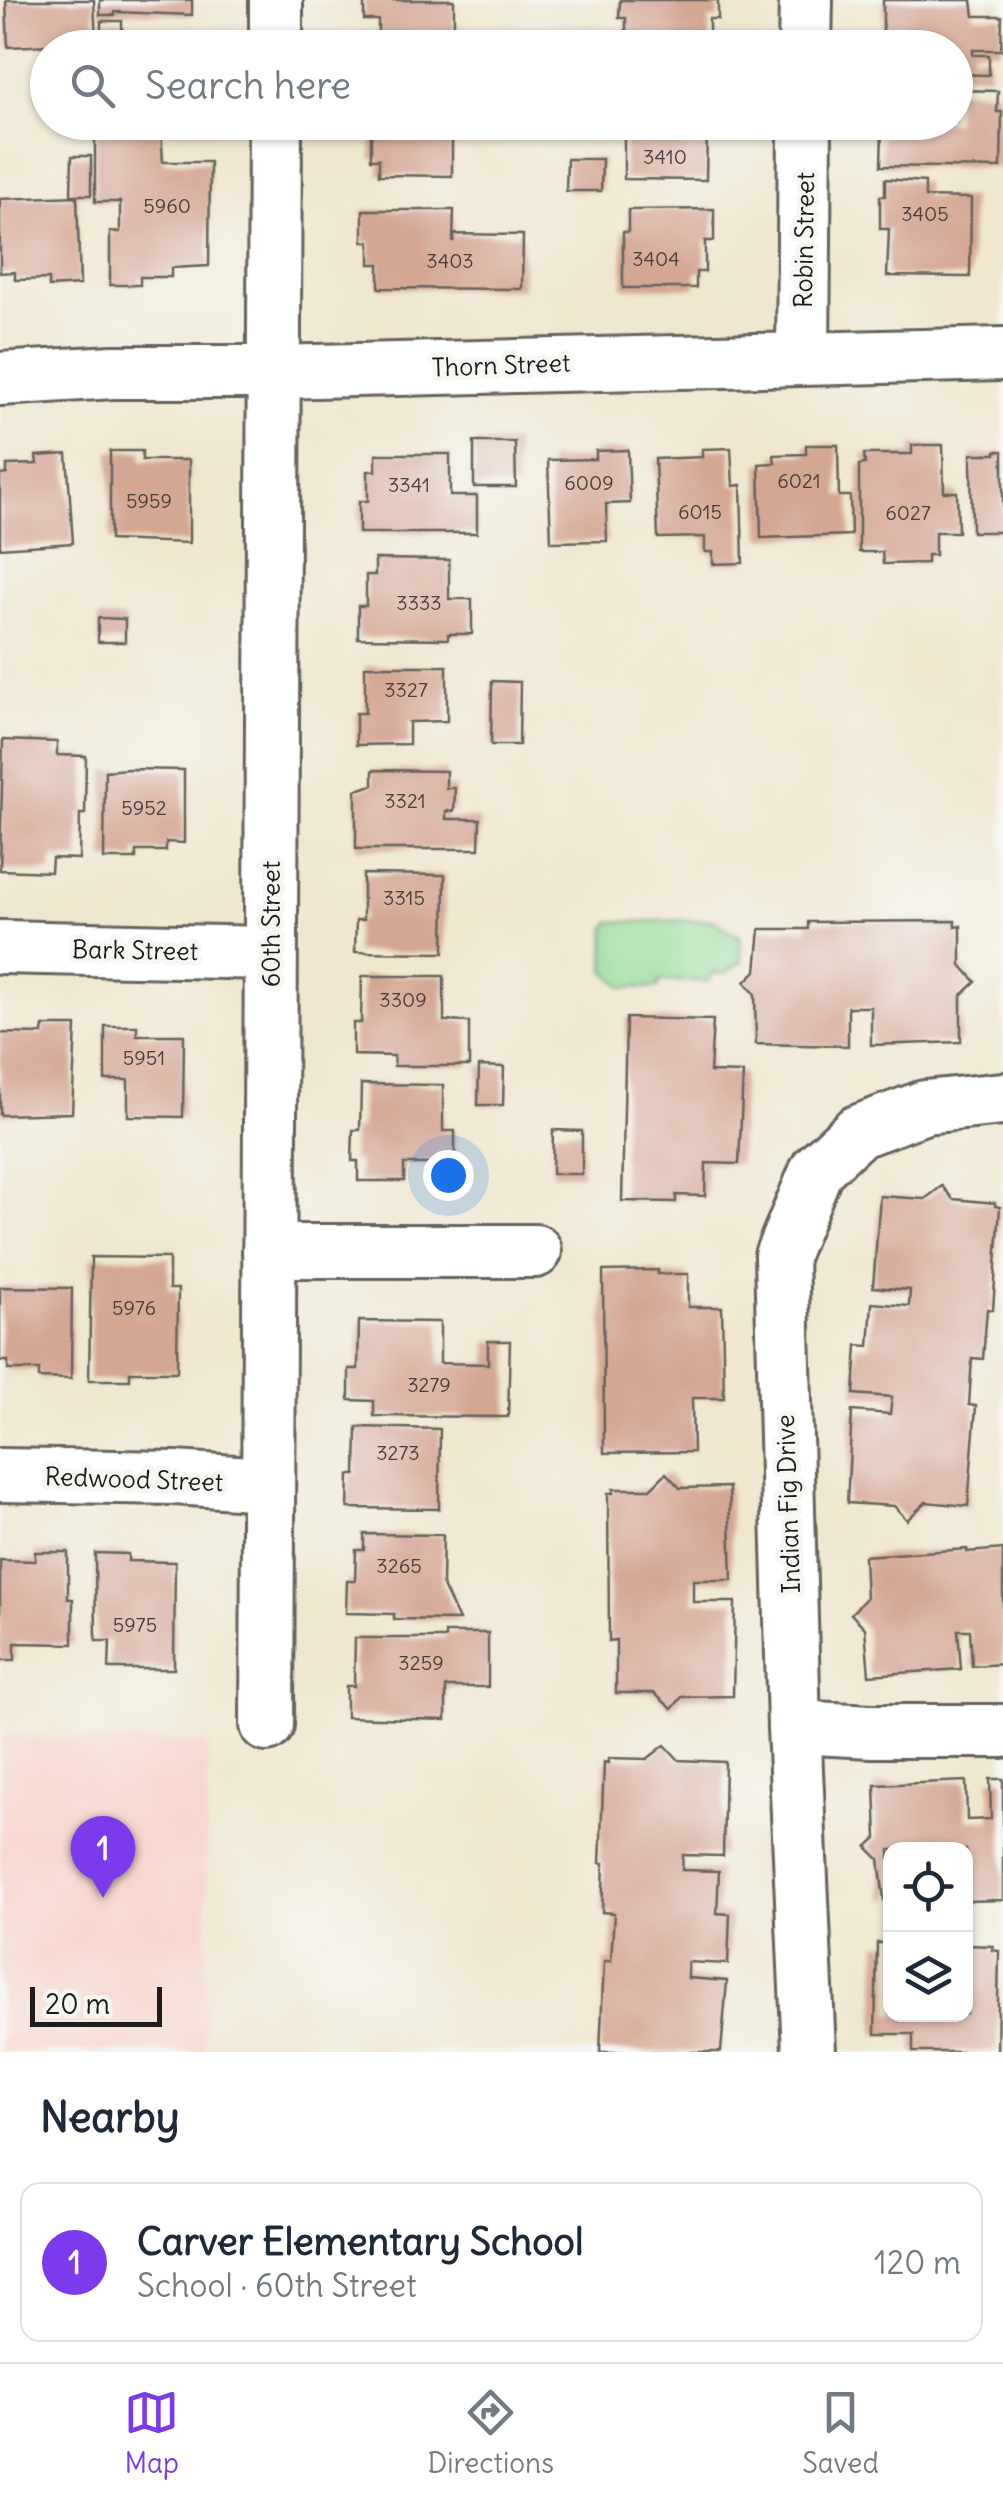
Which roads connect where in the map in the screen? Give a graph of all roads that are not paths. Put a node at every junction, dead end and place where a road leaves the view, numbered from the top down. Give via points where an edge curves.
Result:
1 (276, 0) edge
2 (806, 0) edge
3 (276, 30) edge
4 (805, 30) edge
5 (275, 140) edge
6 (804, 140) edge
7 (1003, 354) edge
8 (802, 357) junction
9 (274, 372) junction
10 (0, 380) edge
11 (0, 947) edge
12 (270, 953) junction
13 (1003, 1099) edge
14 (269, 1250) junction
15 (535, 1250) dead end
16 (0, 1475) edge
17 (268, 1484) junction
18 (266, 1726) dead end
19 (794, 1727) junction
20 (1003, 1731) edge
21 (809, 2052) edge

1 - 3 street
2 - 4 street
5 - 9 street, 60th Street
6 - 8 street, Robin Street
7 - 8 street, Thorn Street
8 - 9 street, Thorn Street
9 - 10 street, Thorn Street
9 - 12 street, 60th Street
11 - 12 street, Bark Street
12 - 14 street, 60th Street
13 - 19 street, Indian Fig Drive via 925,1107 857,1132 817,1169 781,1256
14 - 15 street
14 - 17 street, 60th Street
16 - 17 street, Redwood Street
17 - 18 street, 60th Street
19 - 20 street
19 - 21 street, Indian Fig Drive

